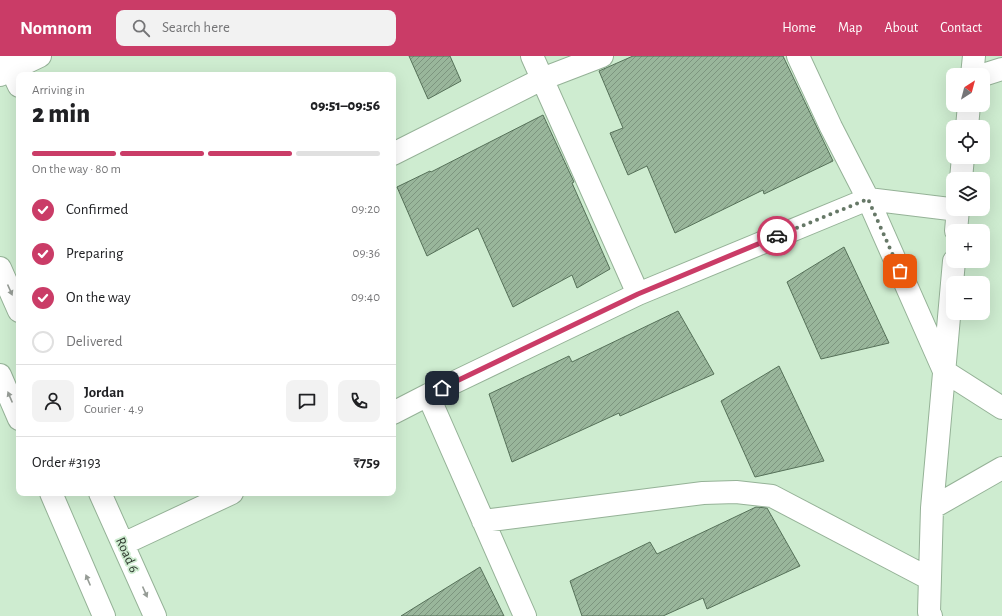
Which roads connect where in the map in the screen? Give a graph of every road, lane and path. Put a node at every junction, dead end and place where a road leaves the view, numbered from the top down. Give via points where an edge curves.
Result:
1 (40, 56) edge
2 (532, 56) edge
3 (602, 56) edge
4 (798, 56) edge
5 (974, 56) edge
6 (973, 68) edge
7 (1002, 69) edge
8 (9, 71) edge
9 (990, 73) edge
10 (542, 80) junction
11 (396, 153) edge
12 (868, 199) junction
13 (957, 217) edge
14 (0, 268) edge
15 (953, 268) edge
16 (638, 294) junction
17 (16, 304) edge
18 (944, 371) junction
19 (0, 375) edge
20 (428, 395) junction
21 (1002, 408) edge
22 (396, 411) edge
23 (16, 412) edge
24 (1002, 468) edge
25 (52, 496) edge
26 (101, 496) edge
27 (226, 496) edge
28 (932, 508) junction
29 (483, 521) junction
30 (123, 544) junction
31 (930, 579) junction
32 (104, 616) edge
33 (155, 616) edge
34 (525, 616) edge
35 (931, 616) edge

1 - 8 street
2 - 10 street
3 - 10 street
4 - 12 street
5 - 6 street
7 - 9 street
10 - 11 street
10 - 16 street
12 - 13 street
12 - 16 street
12 - 18 street
14 -> 17 street
15 - 18 street
16 - 20 street
18 - 21 street
18 - 28 street
23 -> 19 street
20 - 22 street
20 - 29 street
24 - 28 street
32 -> 25 street
26 - 30 street, Road 6
27 - 30 street
28 - 31 street
29 - 31 street via 703,493 736,492 772,496
29 - 34 street
30 -> 33 street, Road 6
31 - 35 street

